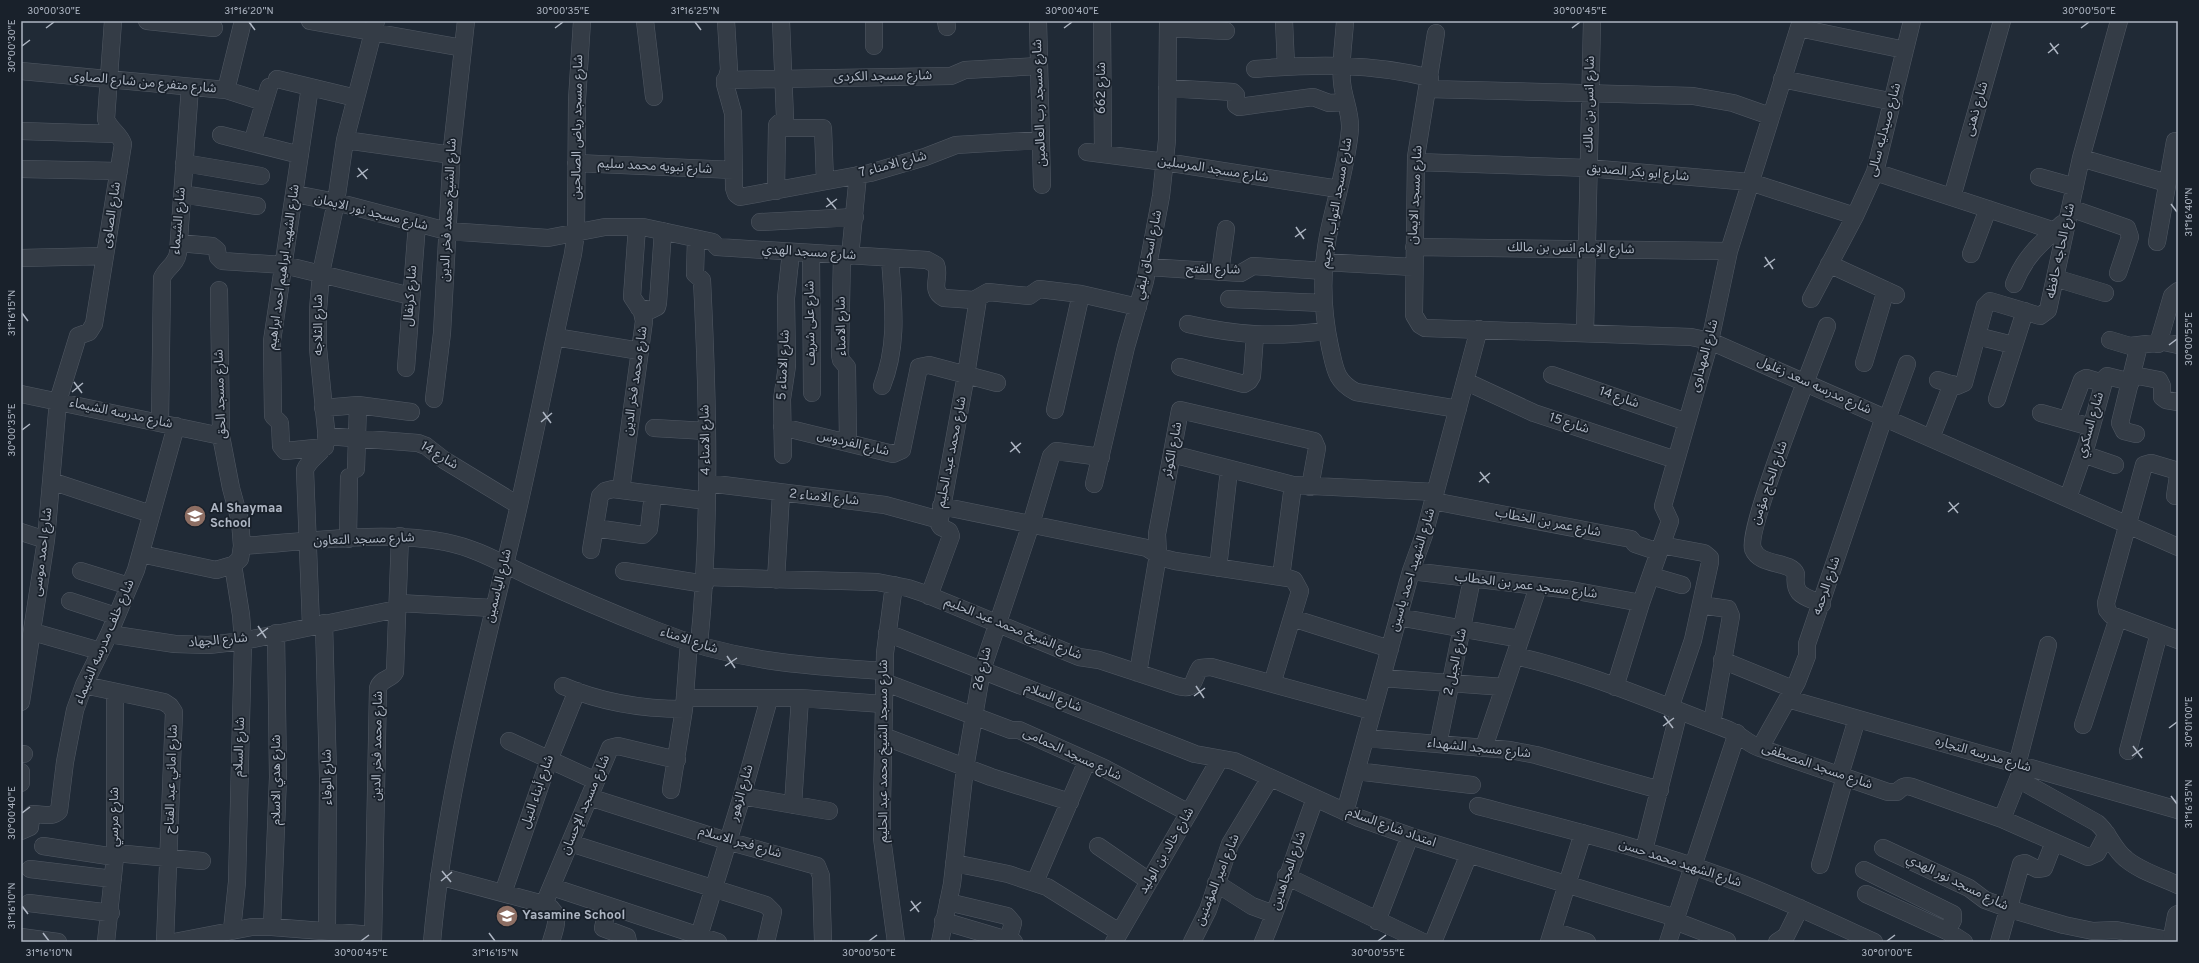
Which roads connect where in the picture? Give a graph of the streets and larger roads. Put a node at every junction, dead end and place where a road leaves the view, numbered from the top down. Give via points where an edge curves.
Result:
1 (113, 21) edge
2 (147, 21) edge
3 (243, 21) edge
4 (310, 21) edge
5 (466, 21) edge
6 (582, 21) edge
7 (644, 21) edge
8 (726, 21) edge
9 (781, 21) edge
10 (874, 21) edge
11 (1038, 21) edge
12 (1102, 21) edge
13 (1284, 21) edge
14 (1345, 21) edge
15 (1592, 21) edge
16 (1912, 21) edge
17 (2002, 21) edge
18 (2119, 21) edge
19 (1800, 24) edge
20 (1168, 25) edge
21 (374, 26) edge
22 (214, 28) dead end
23 (1226, 32) dead end
24 (1436, 33) dead end
25 (874, 46) dead end
26 (463, 48) junction
27 (1905, 50) junction
28 (1342, 65) junction
29 (1039, 66) junction
30 (1286, 66) junction
31 (1255, 69) dead end
32 (21, 71) edge
33 (784, 77) junction
34 (1782, 79) junction
35 (108, 80) junction
36 (725, 80) junction
37 (1429, 84) junction
38 (190, 86) junction
39 (310, 87) junction
40 (1167, 88) junction
41 (270, 89) junction
42 (226, 90) junction
43 (1590, 94) junction
44 (654, 97) dead end
45 (356, 98) junction
46 (1346, 102) junction
47 (1894, 102) junction
48 (1770, 116) junction
49 (777, 128) junction
50 (21, 131) edge
51 (115, 134) junction
52 (221, 135) dead end
53 (345, 140) junction
54 (1041, 140) junction
55 (2175, 141) dead end
56 (252, 143) junction
57 (1095, 153) joint
58 (300, 155) junction
59 (452, 155) junction
60 (2082, 158) junction
61 (1166, 162) junction
62 (1416, 162) junction
63 (184, 163) junction
64 (576, 163) junction
65 (1588, 168) junction
66 (21, 169) edge
67 (734, 170) junction
68 (119, 171) junction
69 (1875, 172) junction
70 (858, 175) junction
71 (261, 176) dead end
72 (2039, 177) dead end
73 (825, 181) junction
74 (1750, 182) junction
75 (2167, 183) junction
76 (1042, 185) dead end
77 (2075, 187) junction
78 (1339, 189) junction
79 (776, 191) junction
80 (182, 194) junction
81 (295, 194) junction
82 (1952, 197) junction
83 (336, 202) junction
84 (257, 206) dead end
85 (1988, 209) junction
86 (1855, 216) junction
87 (855, 217) junction
88 (2064, 220) junction
89 (760, 222) dead end
90 (416, 224) junction
91 (637, 227) junction
92 (1226, 229) dead end
93 (663, 231) junction
94 (447, 232) junction
95 (576, 232) junction
96 (696, 239) junction
97 (2157, 242) dead end
98 (179, 243) junction
99 (1414, 247) junction
100 (1586, 249) junction
101 (1729, 251) junction
102 (791, 252) junction
103 (811, 253) junction
104 (1971, 254) dead end
105 (846, 255) junction
106 (105, 256) junction
107 (21, 258) edge
108 (890, 258) junction
109 (1829, 264) junction
110 (284, 265) junction
111 (1148, 267) junction
112 (1324, 267) junction
113 (1413, 267) junction
114 (1220, 272) junction
115 (2118, 272) dead end
116 (321, 273) junction
117 (2055, 278) junction
118 (2014, 284) dead end
119 (219, 290) dead end
120 (2178, 291) edge
121 (2105, 293) dead end
122 (1081, 294) junction
123 (411, 296) junction
124 (978, 299) junction
125 (1229, 299) dead end
126 (1812, 299) dead end
127 (1323, 303) junction
128 (1138, 307) junction
129 (638, 308) junction
130 (2025, 311) junction
131 (1188, 324) dead end
132 (1826, 326) dead end
133 (1425, 328) joint
134 (1479, 329) junction
135 (1327, 331) junction
136 (1585, 332) junction
137 (1255, 335) junction
138 (1977, 336) junction
139 (555, 337) junction
140 (2110, 340) dead end
141 (1710, 341) junction
142 (2139, 344) junction
143 (2158, 344) junction
144 (2013, 345) junction
145 (2178, 345) edge
146 (640, 351) junction
147 (1864, 363) dead end
148 (1907, 364) dead end
149 (1180, 367) dead end
150 (406, 368) dead end
151 (966, 375) junction
152 (1552, 375) dead end
153 (2132, 378) junction
154 (1465, 380) junction
155 (997, 383) dead end
156 (2103, 383) junction
157 (1806, 384) junction
158 (882, 386) dead end
159 (812, 393) dead end
160 (21, 394) edge
161 (434, 399) dead end
162 (1997, 399) dead end
163 (58, 401) junction
164 (2178, 402) edge
165 (358, 405) junction
166 (323, 408) junction
167 (1458, 409) junction
168 (1055, 410) dead end
169 (411, 412) dead end
170 (2040, 413) dead end
171 (1886, 418) junction
172 (2067, 420) junction
173 (1687, 422) junction
174 (168, 424) junction
175 (782, 427) junction
176 (2091, 427) junction
177 (654, 428) dead end
178 (706, 432) junction
179 (2136, 434) dead end
180 (221, 436) junction
181 (1930, 438) junction
182 (357, 439) junction
183 (326, 442) junction
184 (848, 443) junction
185 (1172, 454) junction
186 (2083, 454) junction
187 (783, 455) dead end
188 (1100, 457) junction
189 (1676, 460) junction
190 (2115, 466) dead end
191 (1229, 470) junction
192 (2178, 471) edge
193 (2178, 476) edge
194 (51, 481) junction
195 (707, 484) junction
196 (1094, 484) dead end
197 (1293, 485) junction
198 (1310, 487) junction
199 (621, 490) junction
200 (653, 494) junction
201 (781, 494) junction
202 (1434, 496) junction
203 (2175, 496) dead end
204 (2068, 498) junction
205 (706, 501) junction
206 (518, 505) junction
207 (941, 513) junction
208 (151, 514) junction
209 (1031, 524) junction
210 (2128, 525) junction
211 (595, 528) junction
212 (21, 532) edge
213 (400, 536) junction
214 (348, 539) junction
215 (46, 540) junction
216 (306, 542) junction
217 (242, 546) junction
218 (2178, 547) edge
219 (1660, 548) junction
220 (591, 550) dead end
221 (141, 554) junction
222 (1158, 555) junction
223 (505, 564) junction
224 (233, 565) junction
225 (1218, 568) junction
226 (81, 571) dead end
227 (624, 571) dead end
228 (1411, 571) junction
229 (1651, 576) junction
230 (1281, 577) junction
231 (1472, 579) junction
232 (776, 580) junction
233 (706, 581) junction
234 (894, 584) junction
235 (1682, 585) dead end
236 (129, 586) junction
237 (1538, 587) junction
238 (929, 596) junction
239 (70, 601) dead end
240 (1641, 603) junction
241 (1822, 604) junction
242 (1701, 605) junction
243 (398, 606) junction
244 (493, 608) junction
245 (116, 616) junction
246 (1398, 617) junction
247 (1292, 618) junction
248 (2118, 618) junction
249 (996, 623) junction
250 (318, 625) junction
251 (1463, 629) junction
252 (33, 632) junction
253 (887, 633) junction
254 (2160, 633) junction
255 (109, 634) junction
256 (276, 634) junction
257 (1520, 639) junction
258 (2178, 640) edge
259 (242, 641) junction
260 (694, 644) junction
261 (2048, 645) dead end
262 (1390, 649) junction
263 (100, 651) junction
264 (1515, 656) junction
265 (1722, 660) junction
266 (982, 670) junction
267 (1138, 673) junction
268 (884, 677) junction
269 (1382, 678) junction
270 (1451, 683) junction
271 (1272, 684) junction
272 (84, 685) junction
273 (1504, 687) junction
274 (1615, 688) junction
275 (115, 692) junction
276 (1790, 694) junction
277 (769, 698) junction
278 (800, 698) junction
279 (21, 702) edge
280 (685, 704) junction
281 (883, 704) junction
282 (1675, 710) junction
283 (1372, 711) junction
284 (974, 716) junction
285 (1858, 719) junction
286 (1712, 723) junction
287 (2083, 725) dead end
288 (1737, 733) junction
289 (884, 736) junction
290 (1365, 738) junction
291 (509, 741) dead end
292 (1438, 744) junction
293 (1484, 747) junction
294 (1760, 748) junction
295 (2128, 751) dead end
296 (1220, 759) junction
297 (549, 760) junction
298 (677, 760) junction
299 (1087, 761) junction
300 (966, 768) junction
301 (2019, 770) junction
302 (1356, 771) junction
303 (21, 772) edge
304 (1842, 776) junction
305 (1270, 778) junction
306 (596, 781) junction
307 (21, 783) edge
308 (1472, 784) dead end
309 (671, 790) dead end
310 (1660, 790) junction
311 (742, 796) junction
312 (590, 797) junction
313 (1315, 799) junction
314 (1070, 802) junction
315 (793, 805) junction
316 (1478, 806) dead end
317 (2178, 810) edge
318 (829, 811) dead end
319 (1345, 812) junction
320 (1189, 813) junction
321 (2002, 819) junction
322 (21, 831) edge
323 (1583, 833) junction
324 (2107, 834) junction
325 (1410, 836) junction
326 (727, 841) junction
327 (2054, 842) junction
328 (570, 843) junction
329 (44, 846) dead end
330 (1098, 846) dead end
331 (1883, 848) dead end
332 (1644, 850) junction
333 (1469, 854) junction
334 (115, 855) junction
335 (170, 857) junction
336 (202, 861) dead end
337 (954, 863) junction
338 (1820, 865) dead end
339 (1693, 866) junction
340 (30, 869) dead end
341 (1864, 870) dead end
342 (440, 876) junction
343 (1286, 876) junction
344 (113, 879) junction
345 (1149, 881) junction
346 (1035, 882) junction
347 (1216, 883) junction
348 (1568, 884) junction
349 (2178, 885) edge
350 (552, 887) junction
351 (714, 888) junction
352 (503, 893) junction
353 (1866, 894) dead end
354 (948, 902) junction
355 (29, 903) dead end
356 (544, 904) junction
357 (608, 906) junction
358 (1800, 908) junction
359 (2010, 909) junction
360 (111, 913) junction
361 (1274, 914) junction
362 (2178, 916) edge
363 (1676, 920) junction
364 (943, 921) junction
365 (1377, 921) junction
366 (272, 927) junction
367 (232, 930) junction
368 (327, 930) junction
369 (1947, 931) junction
370 (252, 935) edge
371 (671, 935) edge
372 (309, 936) edge
373 (1394, 936) edge
374 (1551, 936) edge
375 (1116, 937) edge
376 (373, 938) edge
377 (25, 939) edge
378 (710, 940) edge
379 (1786, 940) edge
380 (1011, 941) edge
381 (1727, 941) dead end
382 (58, 942) edge
383 (106, 942) edge
384 (165, 942) edge
385 (175, 942) edge
386 (432, 942) edge
387 (551, 942) edge
388 (628, 942) edge
389 (766, 942) edge
390 (823, 942) edge
391 (896, 942) edge
392 (940, 942) edge
393 (1192, 942) edge
394 (1263, 942) edge
395 (1423, 942) edge
396 (1432, 942) edge
397 (1587, 942) edge
398 (1668, 942) edge
399 (1874, 942) edge
400 (1964, 942) edge
401 (1999, 942) edge
402 (2173, 942) edge

1 - 35 street, شارع الصاوى
2 - 22 street
3 - 42 street
4 - 21 street
5 - 26 street, شارع الشيخ محمد فخر الدين
6 - 64 street, شارع مسجد رياض الصالحين
7 - 44 street
8 - 36 street via 729,70
9 - 33 street
10 - 25 street
11 - 29 street, شارع مسجد رب العالمين
12 - 57 street, شارع 662
13 - 30 street
14 - 28 street, شارع مسجد التواب الرحيم
15 - 43 street, شارع انس بن مالك
16 - 27 street, شارع صيدليه سالى
17 - 82 street, شارع ذهنى
18 - 60 street, شارع الحاجه حافظه
19 - 27 street
19 - 34 street, شارع المهداوى
20 - 23 street
20 - 40 street, شارع اسحاق ليفي
21 - 26 street
21 - 45 street, شارع الثلاجه
24 - 37 street, شارع مسجد الايمان
26 - 59 street, شارع الشيخ محمد فخر الدين
27 - 47 street, شارع صيدليه سالى
28 - 30 street
28 - 37 street via 1385,69
28 - 46 street, شارع مسجد التواب الرحيم
29 - 33 street, شارع مسجد الكردى via 965,70 951,76
29 - 54 street, شارع مسجد رب العالمين
30 - 31 street
32 - 35 street, شارع متفرع من شارع الصاوى
33 - 36 street, شارع مسجد الكردى
33 - 49 street via 785,118 778,123
34 - 47 street
34 - 48 street, شارع المهداوى
35 - 38 street, شارع متفرع من شارع الصاوى
35 - 51 street, شارع الصاوى via 106,119
36 - 67 street via 728,102 733,113
37 - 43 street
37 - 62 street, شارع مسجد الايمان
38 - 42 street, شارع متفرع من شارع الصاوى
38 - 63 street, شارع الشيماء
39 - 41 street, شارع متفرع من شارع الصاوى
39 - 45 street, شارع متفرع من شارع الصاوى
39 - 58 street, شارع الشهيد ابراهيم احمد ابراهيم
40 - 46 street via 1233,92 1236,95 1236,105 1239,107 1313,97 1329,103
40 - 61 street, شارع اسحاق ليفي
41 - 42 street, شارع متفرع من شارع الصاوى
41 - 56 street
43 - 48 street via 1713,98
43 - 65 street, شارع انس بن مالك
45 - 53 street, شارع الثلاجه
46 - 78 street, شارع مسجد التواب الرحيم via 1350,126
47 - 69 street, شارع صيدليه سالى
48 - 74 street, شارع المهداوى
49 - 73 street via 823,128
49 - 79 street
50 - 51 street
51 - 68 street, شارع الصاوى via 123,144
52 - 56 street
53 - 59 street
53 - 83 street, شارع الثلاجه
54 - 70 street, شارع الامناء 7 via 956,145 924,158
54 - 76 street, شارع مسجد رب العالمين
55 - 75 street
56 - 58 street
57 - 61 street, شارع مسجد المرسلين
58 - 81 street, شارع الشهيد ابراهيم احمد ابراهيم
59 - 94 street, شارع الشيخ محمد فخر الدين
60 - 75 street
60 - 77 street, شارع الحاجه حافظه
61 - 78 street, شارع مسجد المرسلين
61 - 111 street, شارع اسحاق ليفي
62 - 65 street, شارع ابو بكر الصديق
62 - 99 street, شارع مسجد الايمان
63 - 71 street
63 - 80 street, شارع الشيماء
64 - 67 street, شارع نبويه محمد سليم
64 - 95 street, شارع مسجد رياض الصالحين
65 - 74 street, شارع ابو بكر الصديق
65 - 100 street, شارع انس بن مالك
66 - 68 street
67 - 79 street, شارع الامناء 7 via 736,194 740,197
68 - 106 street, شارع الصاوى
69 - 82 street
69 - 86 street, شارع صيدليه سالى
70 - 73 street, شارع الامناء 7
70 - 87 street, شارع الامناء
72 - 77 street
73 - 79 street, شارع الامناء 7
74 - 86 street, شارع ابو بكر الصديق
74 - 101 street, شارع المهداوى
75 - 97 street
77 - 88 street, شارع الحاجه حافظه
78 - 112 street, شارع مسجد التواب الرحيم
80 - 84 street
80 - 98 street, شارع الشيماء
81 - 83 street, شارع مسجد نور الايمان
81 - 110 street, شارع الشهيد ابراهيم احمد ابراهيم
82 - 85 street
83 - 90 street, شارع مسجد نور الايمان
83 - 116 street, شارع الثلاجه
85 - 88 street
85 - 104 street
86 - 109 street, شارع صيدليه سالى
87 - 89 street
87 - 105 street, شارع الامناء
88 - 115 street via 2127,228 2130,236
88 - 117 street, شارع الحاجه حافظه
88 - 118 street via 2029,254
90 - 94 street, شارع مسجد نور الايمان
90 - 123 street, شارع كرنفال
91 - 93 street, شارع مسجد الهدي
91 - 95 street, شارع مسجد الهدي via 605,227
91 - 129 street, شارع محمد فخر الدين via 632,297
92 - 114 street
93 - 96 street, شارع مسجد الهدي
93 - 129 street via 658,303 654,309
94 - 95 street, شارع مسجد الهدي via 548,238
94 - 161 street, شارع الشيخ محمد فخر الدين via 442,333
95 - 139 street, شارع الياسمين via 574,254
96 - 102 street, شارع مسجد الهدي via 713,242 717,247
96 - 178 street, شارع الامناء 4 via 695,274 702,280
98 - 110 street via 212,246 222,261
98 - 174 street, شارع الشيماء via 177,259 162,278
99 - 100 street, شارع الإمام انس بن مالك
99 - 113 street, شارع مسجد الايمان
100 - 101 street, شارع الإمام انس بن مالك
100 - 136 street, شارع انس بن مالك
101 - 141 street, شارع المهداوى
102 - 103 street, شارع مسجد الهدي
102 - 175 street, شارع الامناء 5 via 786,298 787,366 782,393
103 - 105 street, شارع مسجد الهدي
103 - 159 street, شارع على شريف
105 - 108 street, شارع مسجد الهدي
105 - 184 street, شارع الامناء via 840,355 847,367
106 - 107 street
106 - 163 street, شارع الصاوى via 94,324 89,332 78,336
108 - 124 street, شارع مسجد الهدي via 932,261 938,270 935,288 940,296
108 - 158 street via 893,348
109 - 126 street, شارع صيدليه سالى
109 - 147 street via 1892,292
110 - 116 street
110 - 183 street, شارع الشهيد ابراهيم احمد ابراهيم via 272,341 273,418 280,423 282,446 285,451
111 - 114 street, شارع الفتح
111 - 128 street, شارع اسحاق ليفي
112 - 113 street, شارع الفتح
112 - 114 street, شارع الفتح via 1253,266 1241,273
112 - 127 street, شارع مسجد التواب الرحيم
113 - 133 street, شارع مسجد الايمان via 1414,315
116 - 123 street
116 - 166 street, شارع الثلاجه via 318,348
117 - 121 street
117 - 130 street, شارع الحاجه حافظه via 2046,313 2040,316
119 - 180 street, شارع مسجد الحق
120 - 143 street via 2172,296
122 - 124 street, شارع مسجد الهدي via 1039,289 1029,296 988,292
122 - 128 street, شارع مسجد الهدي
122 - 168 street
123 - 150 street, شارع كرنفال
124 - 151 street, شارع محمد عبد الحليم
125 - 127 street
127 - 135 street, شارع مسجد التواب الرحيم
128 - 188 street, شارع اسحاق ليفي
129 - 146 street, شارع محمد فخر الدين via 644,322
130 - 138 street, شارع الحاجه حافظه via 1990,302 1986,306
130 - 144 street
131 - 137 street
132 - 157 street, شارع الحاج مؤمن
133 - 134 street, شارع مدرسه سعد زغلول
134 - 136 street, شارع مدرسه سعد زغلول
134 - 154 street, شارع الشهيد احمد ياسين
135 - 137 street
135 - 167 street, شارع مسجد التواب الرحيم via 1338,378 1356,392
136 - 141 street, شارع مدرسه سعد زغلول via 1691,337
137 - 149 street via 1252,376 1244,384
138 - 144 street
138 - 181 street, شارع الحاجه حافظه via 1965,380 1961,385 1945,382
139 - 146 street
139 - 206 street, شارع الياسمين
140 - 142 street via 2130,346
141 - 157 street, شارع مدرسه سعد زغلول
141 - 173 street, شارع المهداوى
142 - 143 street
142 - 153 street
143 - 145 street via 2164,342
144 - 162 street
146 - 199 street, شارع محمد فخر الدين
148 - 171 street, شارع الرحمه
151 - 155 street, شارع الفردوس
151 - 184 street, شارع الفردوس via 929,365 919,367 902,450 898,453
151 - 207 street, شارع محمد عبد الحليم
152 - 173 street, شارع 14
153 - 156 street, شارع السكري via 2107,376
153 - 164 street via 2159,380 2162,397
153 - 179 street via 2120,423 2124,431
154 - 167 street, شارع الشهيد احمد ياسين
154 - 189 street, شارع 15 via 1534,413
156 - 172 street via 2086,378 2082,380
156 - 176 street, شارع السكري
157 - 171 street, شارع مدرسه سعد زغلول
157 - 241 street, شارع الحاج مؤمن via 1764,493 1751,540 1753,549 1759,557 1792,568 1796,574 1794,585 1798,593
160 - 163 street, شارع مدرسه الشيماء
163 - 174 street, شارع مدرسه الشيماء
163 - 194 street, شارع احمد موسى
165 - 166 street
165 - 169 street
165 - 182 street
166 - 183 street, شارع الثلاجه
167 - 202 street, شارع الشهيد احمد ياسين
170 - 172 street
171 - 181 street, شارع مدرسه سعد زغلول
171 - 241 street, شارع الرحمه
172 - 176 street
173 - 189 street, شارع المهداوى
174 - 180 street, شارع مدرسه الشيماء
174 - 208 street, شارع خلف مدرسه الشيماء
175 - 184 street, شارع الفردوس
175 - 187 street, شارع الامناء 5
176 - 186 street, شارع السكري
177 - 178 street
178 - 195 street, شارع الامناء 4
180 - 217 street, شارع مسجد الحق via 240,521
181 - 204 street, شارع مدرسه سعد زغلول
182 - 183 street, شارع 14
182 - 206 street, شارع 14 via 426,446 444,460
182 - 214 street
183 - 216 street via 308,462 305,470
185 - 191 street, شارع عمر بن الخطاب
185 - 198 street, شارع الكوثر via 1180,410 1191,411 1314,441 1317,448
185 - 222 street, شارع الكوثر via 1157,534
186 - 190 street
186 - 204 street, شارع السكري
188 - 196 street, شارع اسحاق ليفي
188 - 209 street, شارع 26 via 1052,452
189 - 219 street, شارع المهداوى via 1663,506 1670,521
191 - 197 street, شارع عمر بن الخطاب
191 - 225 street
192 - 210 street via 2151,463 2144,465
193 - 203 street
194 - 208 street
194 - 215 street, شارع احمد موسى
195 - 201 street, شارع الامناء 2
195 - 205 street, شارع الامناء 4
197 - 198 street, شارع عمر بن الخطاب
197 - 230 street
198 - 202 street, شارع عمر بن الخطاب
199 - 200 street
199 - 211 street via 613,489 600,496
200 - 205 street
200 - 211 street via 649,529 644,535
201 - 207 street, شارع الامناء 2
201 - 232 street
202 - 219 street, شارع عمر بن الخطاب via 1630,539 1635,544
202 - 228 street, شارع الشهيد احمد ياسين
204 - 210 street, شارع مدرسه سعد زغلول
205 - 233 street, شارع الامناء 4
206 - 223 street, شارع الياسمين
207 - 209 street, شارع الامناء 2
207 - 238 street, شارع محمد عبد الحليم via 941,527 949,531 951,536
208 - 221 street, شارع خلف مدرسه الشيماء
209 - 222 street, شارع الامناء 2 via 1147,548
209 - 249 street, شارع 26
210 - 218 street, شارع مدرسه سعد زغلول
210 - 248 street via 2106,603 2107,610
211 - 220 street
212 - 215 street
213 - 214 street, شارع مسجد التعاون
213 - 223 street, شارع مسجد التعاون via 446,542 468,548
213 - 243 street, شارع محمد فخر الدين
214 - 216 street, شارع مسجد التعاون
215 - 252 street, شارع احمد موسى
216 - 217 street, شارع مسجد التعاون
216 - 250 street
217 - 224 street, شارع مسجد الحق via 240,559
219 - 229 street, شارع المهداوى
219 - 242 street, شارع عمر بن الخطاب via 1704,553 1710,558
221 - 224 street via 216,570
221 - 236 street, شارع خلف مدرسه الشيماء
222 - 225 street, شارع الامناء 2 via 1169,560
222 - 267 street, شارع الكوثر
223 - 244 street, شارع الياسمين
223 - 260 street, شارع الامناء via 653,629
224 - 259 street, شارع السلام via 241,615
225 - 230 street, شارع الامناء 2
226 - 236 street
227 - 233 street, شارع الشيخ محمد عبد الحليم
228 - 231 street, شارع مسجد عمر بن الخطاب
228 - 246 street, شارع الشهيد احمد ياسين
229 - 235 street
229 - 240 street, شارع المهداوى
230 - 247 street via 1294,580 1300,591
231 - 237 street, شارع مسجد عمر بن الخطاب
231 - 251 street, شارع الجبل 2
232 - 233 street, شارع الشيخ محمد عبد الحليم
232 - 234 street, شارع الشيخ محمد عبد الحليم
233 - 260 street, شارع الامناء 4
234 - 238 street, شارع الشيخ محمد عبد الحليم
234 - 253 street, شارع مسجد الشيخ محمد عبد الحليم
236 - 245 street, شارع خلف مدرسه الشيماء
237 - 240 street, شارع مسجد عمر بن الخطاب via 1571,590
237 - 257 street
238 - 249 street, شارع الشيخ محمد عبد الحليم
239 - 245 street
240 - 274 street, شارع المهداوى
241 - 276 street, شارع الرحمه via 1807,644 1807,656
242 - 265 street via 1724,608 1730,612
242 - 282 street
243 - 244 street, شارع الجهاد
243 - 250 street, شارع الجهاد
243 - 376 street, شارع محمد فخر الدين via 395,672 393,676 382,681 378,688
244 - 342 street, شارع الياسمين via 479,666
245 - 255 street, شارع خلف مدرسه الشيماء
246 - 251 street
246 - 262 street, شارع الشهيد احمد ياسين
247 - 262 street
247 - 271 street
248 - 254 street
248 - 287 street
249 - 266 street, شارع 26
249 - 267 street, شارع الشيخ محمد عبد الحليم via 1079,657 1099,660
250 - 256 street, شارع الجهاد
250 - 368 street, شارع الوفاء via 328,783
251 - 257 street
251 - 270 street, شارع الجبل 2
252 - 263 street
252 - 279 street, شارع احمد موسى
253 - 266 street, شارع السلام
253 - 268 street, شارع مسجد الشيخ محمد عبد الحليم
254 - 258 street
254 - 295 street
255 - 259 street, شارع الجهاد via 175,644 209,645
255 - 263 street, شارع خلف مدرسه الشيماء
256 - 259 street, شارع الجهاد
256 - 366 street, شارع هدي الاسلام via 278,777
257 - 264 street
259 - 367 street, شارع السلام via 237,882
260 - 268 street, شارع الامناء via 781,663
260 - 280 street, شارع الامناء 4
261 - 301 street
262 - 269 street, شارع الشهيد احمد ياسين
263 - 272 street, شارع خلف مدرسه الشيماء
264 - 273 street
264 - 274 street, شارع مسجد المصطفى via 1556,667
265 - 276 street, شارع مدرسه التجاره
265 - 286 street
266 - 284 street, شارع 26
266 - 296 street, شارع السلام via 1194,754
267 - 271 street, شارع الشيخ محمد عبد الحليم via 1185,688 1194,683 1200,668 1211,667
268 - 281 street, شارع مسجد الشيخ محمد عبد الحليم
268 - 284 street, شارع مسجد الحمامى
269 - 270 street
269 - 283 street, شارع الشهيد احمد ياسين
270 - 273 street
270 - 292 street, شارع الجبل 2
271 - 283 street, شارع الشيخ محمد عبد الحليم
272 - 275 street, شارع اماني عبد الفتاح
272 - 322 street, شارع خلف مدرسه الشيماء via 69,736 58,811 48,816 34,814 30,827
273 - 293 street
274 - 282 street, شارع مسجد المصطفى
275 - 334 street, شارع مرسي
275 - 335 street, شارع اماني عبد الفتاح via 164,702 174,712
276 - 285 street, شارع مدرسه التجاره
276 - 294 street, شارع الرحمه
277 - 278 street
277 - 280 street
277 - 311 street, شارع الزهور
278 - 281 street
278 - 315 street
280 - 297 street, شارع أبناء النيل via 631,706 570,689
280 - 298 street, شارع الامناء 4
281 - 289 street, شارع مسجد الشيخ محمد عبد الحليم
282 - 286 street, شارع مسجد المصطفى
282 - 310 street
283 - 290 street, شارع الشهيد احمد ياسين
284 - 299 street, شارع مسجد الحمامى via 1014,731 1019,730
284 - 300 street, شارع 26
285 - 301 street, شارع مدرسه التجاره
285 - 304 street
286 - 288 street, شارع مسجد المصطفى
288 - 294 street, شارع مسجد المصطفى via 1748,743
288 - 339 street
289 - 300 street
289 - 391 street, شارع مسجد الشيخ محمد عبد الحليم via 882,838
290 - 292 street, شارع مسجد الشهداء
290 - 302 street, شارع الشهيد احمد ياسين
291 - 297 street
292 - 293 street, شارع مسجد الشهداء
293 - 310 street, شارع مسجد الشهداء via 1536,755
294 - 304 street, شارع مسجد المصطفى
296 - 305 street, امتداد شارع السلام via 1234,761
296 - 320 street, شارع خالد بن الوليد
297 - 306 street
297 - 352 street, شارع أبناء النيل
298 - 306 street, شارع مسجد الإحسان via 614,746 608,752
298 - 309 street, شارع الامناء 4
299 - 314 street
299 - 320 street, شارع مسجد الحمامى
300 - 314 street
300 - 337 street, شارع 26
301 - 317 street, شارع مدرسه التجاره
301 - 321 street
301 - 324 street via 2090,819
302 - 308 street
302 - 319 street, شارع الشهيد احمد ياسين
303 - 307 street
304 - 321 street, شارع مسجد المصطفى via 1892,793 1907,786
304 - 338 street
305 - 313 street, امتداد شارع السلام
305 - 347 street, شارع امير المؤمنين via 1230,844
306 - 312 street, شارع مسجد الإحسان
310 - 332 street
311 - 315 street
311 - 326 street, شارع الزهور
312 - 326 street, شارع فجر الاسلام
312 - 328 street, شارع مسجد الإحسان
313 - 319 street, امتداد شارع السلام
313 - 343 street, شارع المجاهدين
314 - 346 street
315 - 318 street
316 - 323 street, شارع الشهيد محمد حسن
319 - 325 street, امتداد شارع السلام
320 - 345 street, شارع خالد بن الوليد
321 - 327 street, شارع مسجد المصطفى
323 - 332 street, شارع الشهيد محمد حسن
323 - 348 street
324 - 327 street, شارع مسجد المصطفى via 2097,853 2091,857
324 - 349 street via 2125,859
325 - 333 street, امتداد شارع السلام
325 - 365 street
326 - 351 street, شارع الزهور
326 - 390 street, شارع فجر الاسلام via 817,866 821,876
327 - 359 street via 2044,868 2037,869 2021,864
328 - 350 street, شارع مسجد الإحسان
328 - 351 street
329 - 334 street
330 - 345 street
331 - 359 street, شارع مسجد نور الهدي via 1969,888 1985,900
332 - 339 street, شارع الشهيد محمد حسن
333 - 348 street, امتداد شارع السلام
333 - 396 street
334 - 335 street
334 - 344 street, شارع مرسي
335 - 336 street
335 - 384 street, شارع اماني عبد الفتاح
337 - 346 street
337 - 354 street, شارع 26
339 - 358 street, شارع الشهيد محمد حسن
339 - 363 street
340 - 344 street
341 - 369 street via 1953,914
342 - 352 street
342 - 386 street, شارع الياسمين
343 - 361 street, شارع المجاهدين
343 - 365 street
344 - 360 street, شارع مرسي
345 - 375 street, شارع خالد بن الوليد
346 - 375 street via 1058,892
347 - 361 street via 1240,899
347 - 393 street, شارع امير المؤمنين via 1208,910
348 - 363 street, امتداد شارع السلام
348 - 374 street
350 - 356 street, شارع مسجد الإحسان
350 - 357 street
351 - 378 street, شارع الزهور
351 - 389 street via 770,908 773,917
352 - 356 street
353 - 369 street
354 - 364 street, شارع 26
354 - 380 street via 1008,916 1013,923
355 - 360 street
356 - 387 street via 552,909 557,920
357 - 371 street
357 - 388 street via 603,928 627,937
358 - 379 street
358 - 399 street, شارع الشهيد محمد حسن
359 - 401 street
359 - 402 street, شارع مسجد نور الهدي via 2094,931 2116,930
360 - 383 street, شارع مرسي
361 - 394 street, شارع المجاهدين
362 - 402 street
363 - 381 street, امتداد شارع السلام
363 - 398 street
364 - 380 street
364 - 392 street, شارع 26
365 - 373 street
366 - 370 street
366 - 372 street
367 - 370 street
367 - 385 street
368 - 372 street
368 - 376 street
369 - 400 street
371 - 378 street
373 - 395 street
374 - 397 street
377 - 382 street

